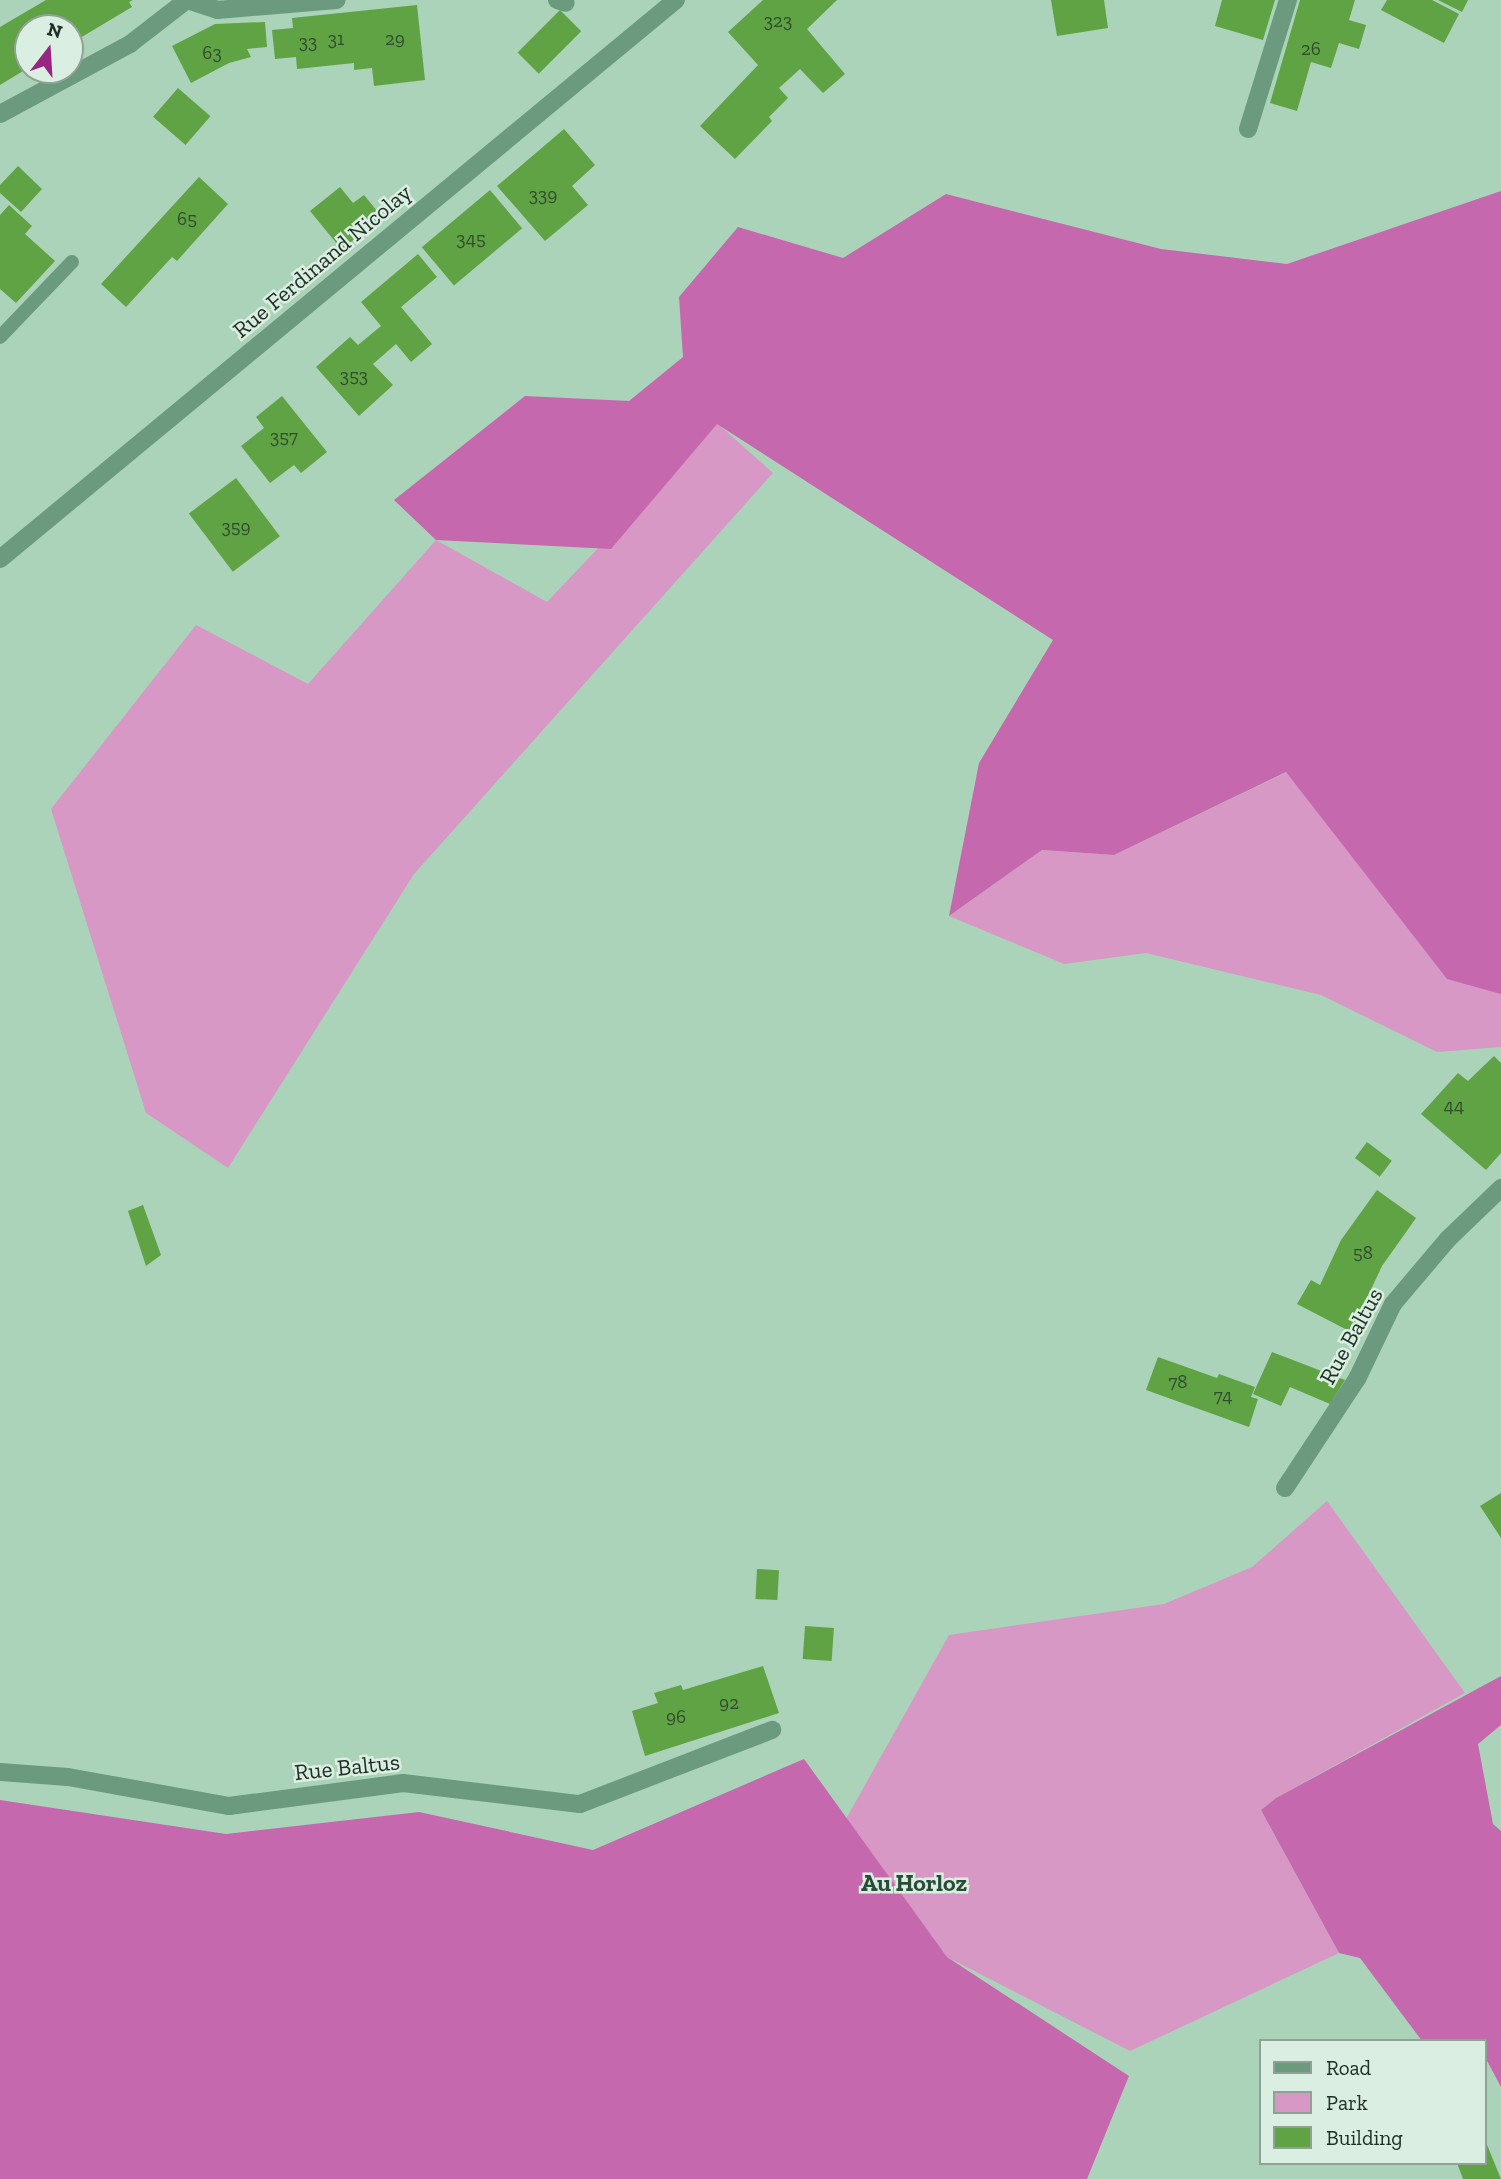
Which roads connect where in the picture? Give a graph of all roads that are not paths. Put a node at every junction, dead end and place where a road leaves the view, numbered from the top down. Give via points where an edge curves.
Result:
1 (187, 0) edge
2 (337, 0) edge
3 (676, 0) edge
4 (1288, 0) edge
5 (0, 114) edge
6 (1248, 130) dead end
7 (72, 262) dead end
8 (0, 337) edge
9 (0, 559) edge
10 (1501, 1188) edge
11 (1285, 1488) dead end
12 (772, 1730) dead end
13 (0, 1772) edge

1 - 2 street via 217,10
1 - 5 street via 130,44
3 - 9 street, Rue Ferdinand Nicolay
4 - 6 street
7 - 8 lane
10 - 11 street, Rue Baltus via 1448,1238 1393,1304 1357,1379
12 - 13 street, Rue Baltus via 580,1804 403,1783 229,1806 68,1777

